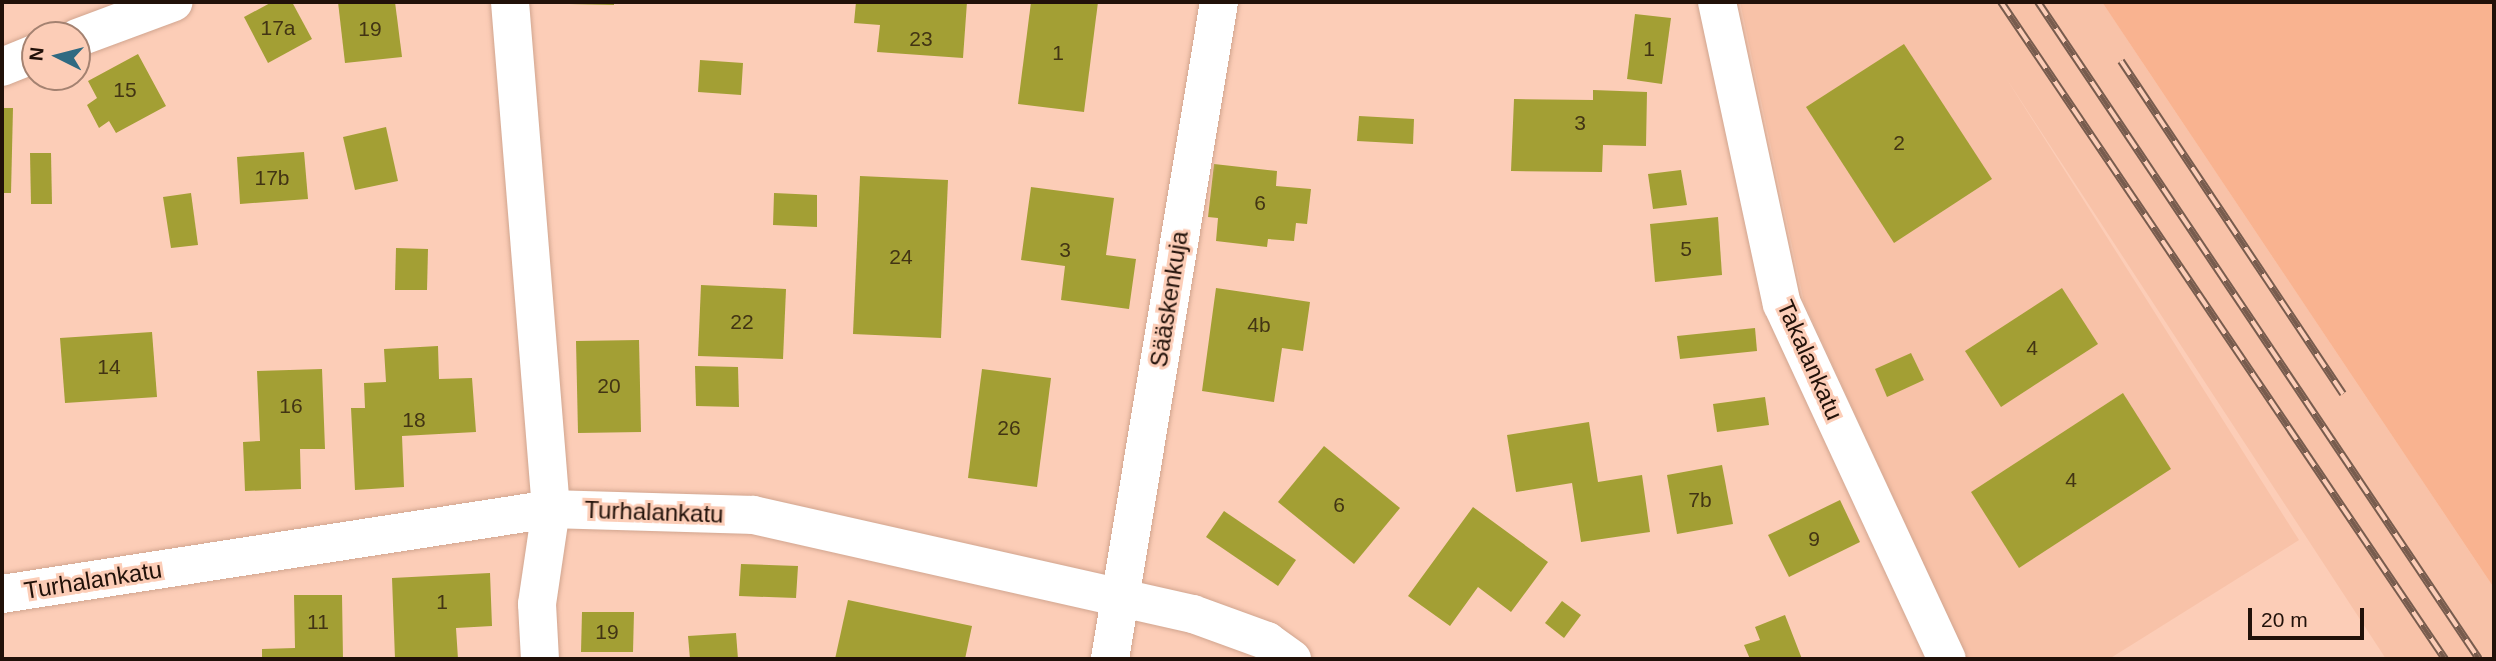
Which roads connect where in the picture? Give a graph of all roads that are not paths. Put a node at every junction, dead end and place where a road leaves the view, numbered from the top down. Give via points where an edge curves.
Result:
1 (174, 2) edge
2 (510, 2) edge
3 (1219, 2) edge
4 (1717, 2) edge
5 (91, 33) edge
6 (21, 60) edge
7 (2, 67) edge
8 (551, 509) junction
9 (2, 594) edge
10 (1120, 597) junction
11 (540, 659) edge
12 (1110, 659) edge
13 (1292, 659) edge
14 (1947, 659) edge

1 - 5 street
2 - 8 street
3 - 10 street, Sääskenkuja
4 - 14 street, Takalankatu via 1782,304
6 - 7 street
8 - 9 street, Turhalankatu
8 - 10 street, Turhalankatu via 753,515
8 - 11 street via 537,604
10 - 12 street, Sääskenkuja
10 - 13 street, Turhalankatu via 1267,641

